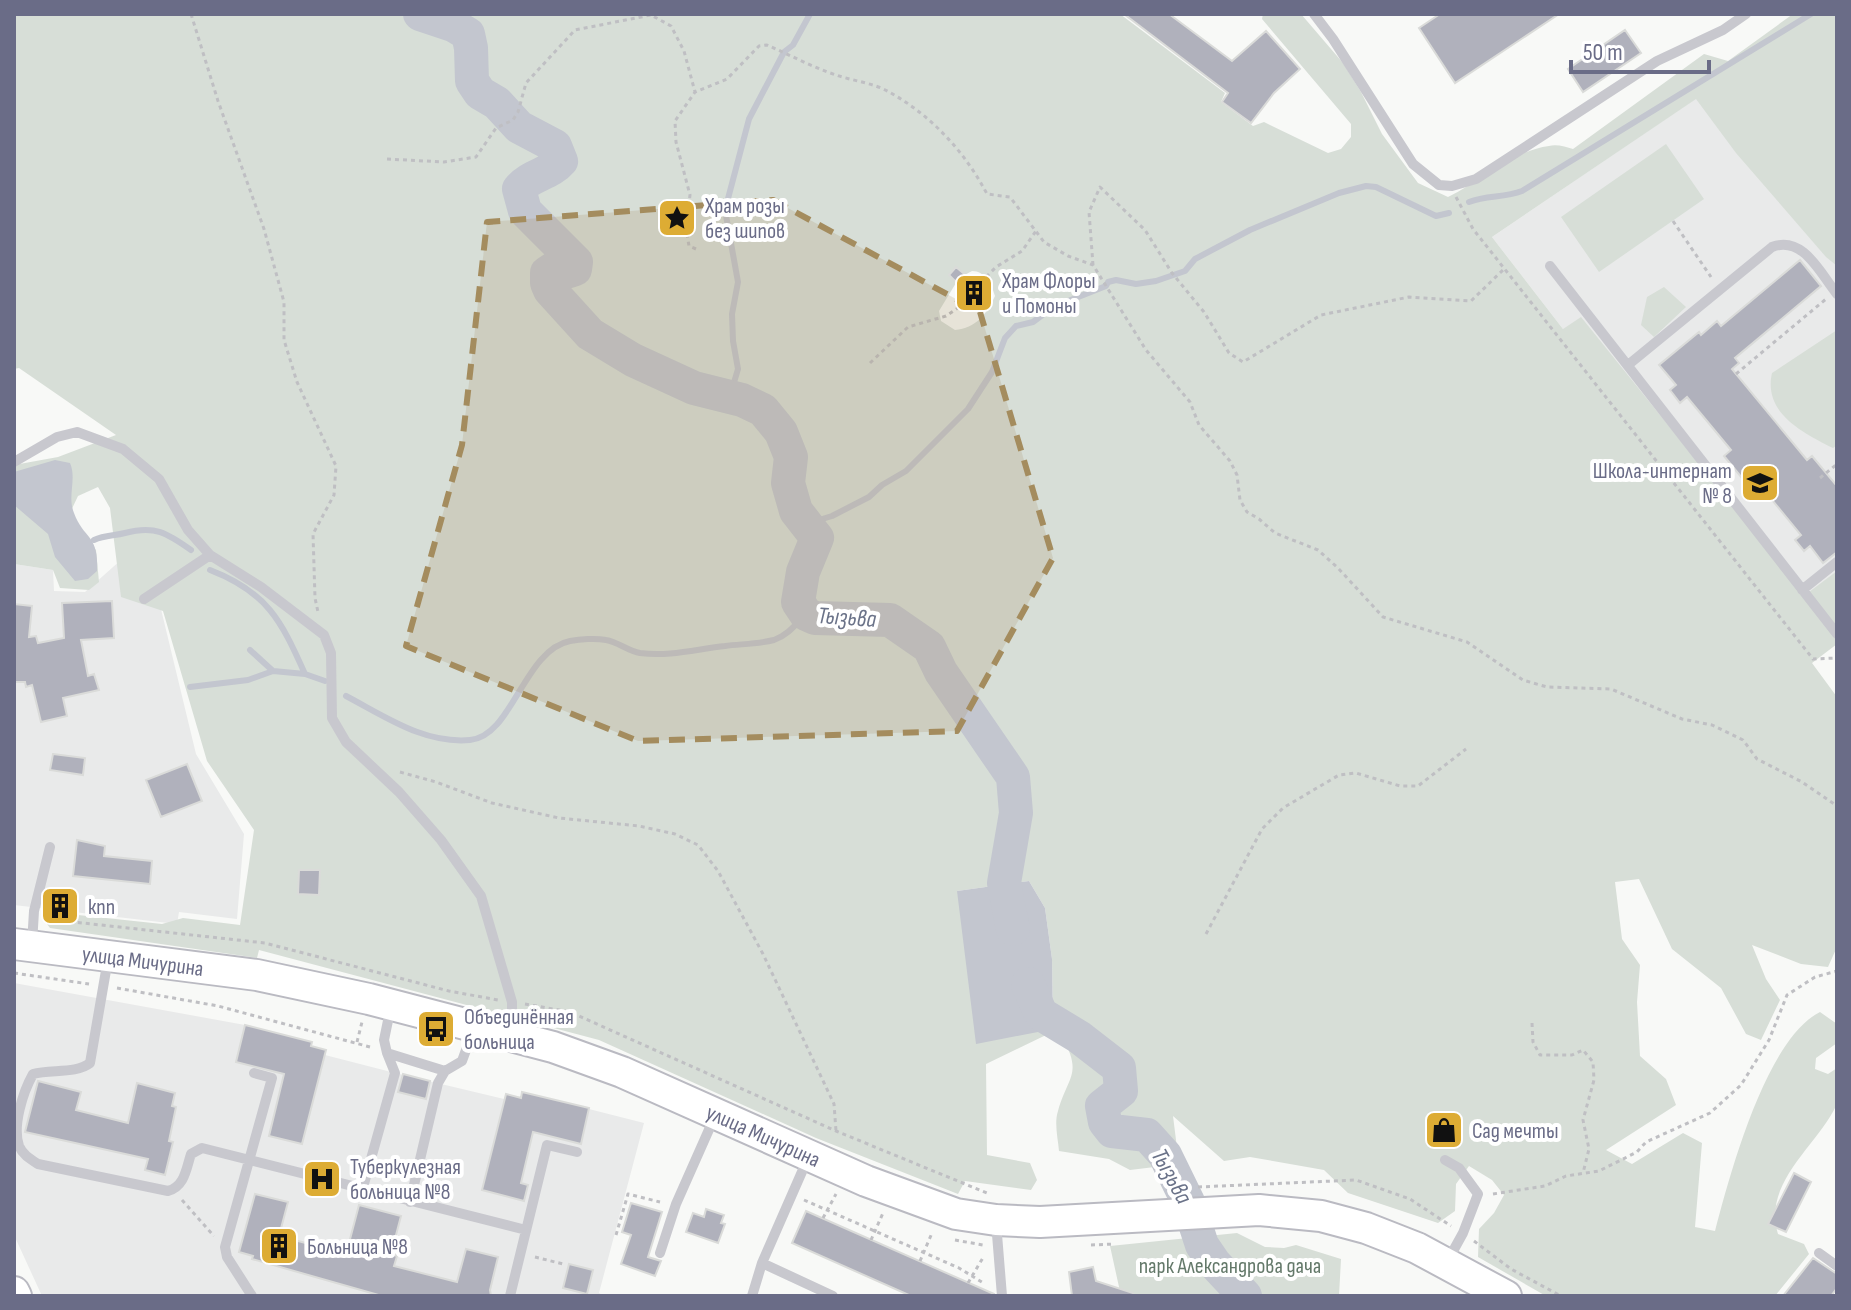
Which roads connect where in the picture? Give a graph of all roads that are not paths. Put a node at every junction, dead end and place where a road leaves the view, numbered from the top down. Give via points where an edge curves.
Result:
1 (1314, 14) edge
2 (1746, 14) edge
3 (1550, 266) dead end
4 (1836, 292) edge
5 (1628, 365) junction
6 (14, 462) edge
7 (210, 555) junction
8 (1837, 562) edge
9 (1802, 590) junction
10 (144, 599) dead end
11 (1837, 634) edge
12 (50, 847) dead end
13 (23, 945) edge
14 (108, 955) junction
15 (391, 1005) junction
16 (475, 1026) junction
17 (512, 1036) junction
18 (387, 1053) junction
19 (445, 1071) junction
20 (254, 1073) dead end
21 (716, 1114) junction
22 (577, 1152) dead end
23 (809, 1156) junction
24 (1445, 1160) dead end
25 (249, 1162) junction
26 (362, 1191) junction
27 (410, 1202) junction
28 (991, 1220) junction
29 (526, 1230) junction
30 (660, 1253) dead end
31 (1819, 1253) dead end
32 (762, 1263) junction
33 (1446, 1264) junction
34 (1837, 1266) edge
35 (819, 1293) edge
36 (1002, 1295) edge
37 (252, 1296) edge
38 (510, 1296) edge
39 (752, 1296) edge
40 (833, 1296) edge
41 (1506, 1296) edge

1 - 2 lane via 1413,164 1439,185 1452,186 1476,179 1657,61
3 - 5 lane
4 - 5 lane via 1802,249 1783,243
5 - 9 lane
6 - 7 lane via 57,437 77,432 123,449 159,479 188,530
7 - 10 lane
7 - 17 lane via 324,635 331,653 332,718 346,742 441,840 481,896 512,1002
8 - 9 lane
9 - 11 lane
12 - 13 lane
13 - 14 main road, улица Мичурина
14 - 15 main road, улица Мичурина via 257,975
14 - 25 lane via 90,1063 82,1070 33,1074 16,1132 19,1147 38,1164 168,1191 177,1188 191,1154 202,1148
15 - 16 main road, улица Мичурина
15 - 18 lane via 384,1040
16 - 17 main road, улица Мичурина
16 - 19 lane via 462,1061
17 - 21 main road, улица Мичурина via 622,1072
18 - 19 lane
18 - 26 lane via 395,1073
19 - 27 lane
20 - 25 lane via 272,1078
21 - 23 main road, улица Мичурина
21 - 30 lane
22 - 29 lane via 547,1145
23 - 28 main road, улица Мичурина via 920,1202
23 - 32 lane
24 - 33 lane via 1459,1168 1478,1194
25 - 26 lane
25 - 37 lane via 225,1247
26 - 27 lane
27 - 29 lane
28 - 33 main road, улица Мичурина via 1102,1219 1259,1197 1388,1235
28 - 36 lane
29 - 38 lane
31 - 34 lane
32 - 35 lane
32 - 39 lane
33 - 41 main road, улица Мичурина
35 - 40 lane

